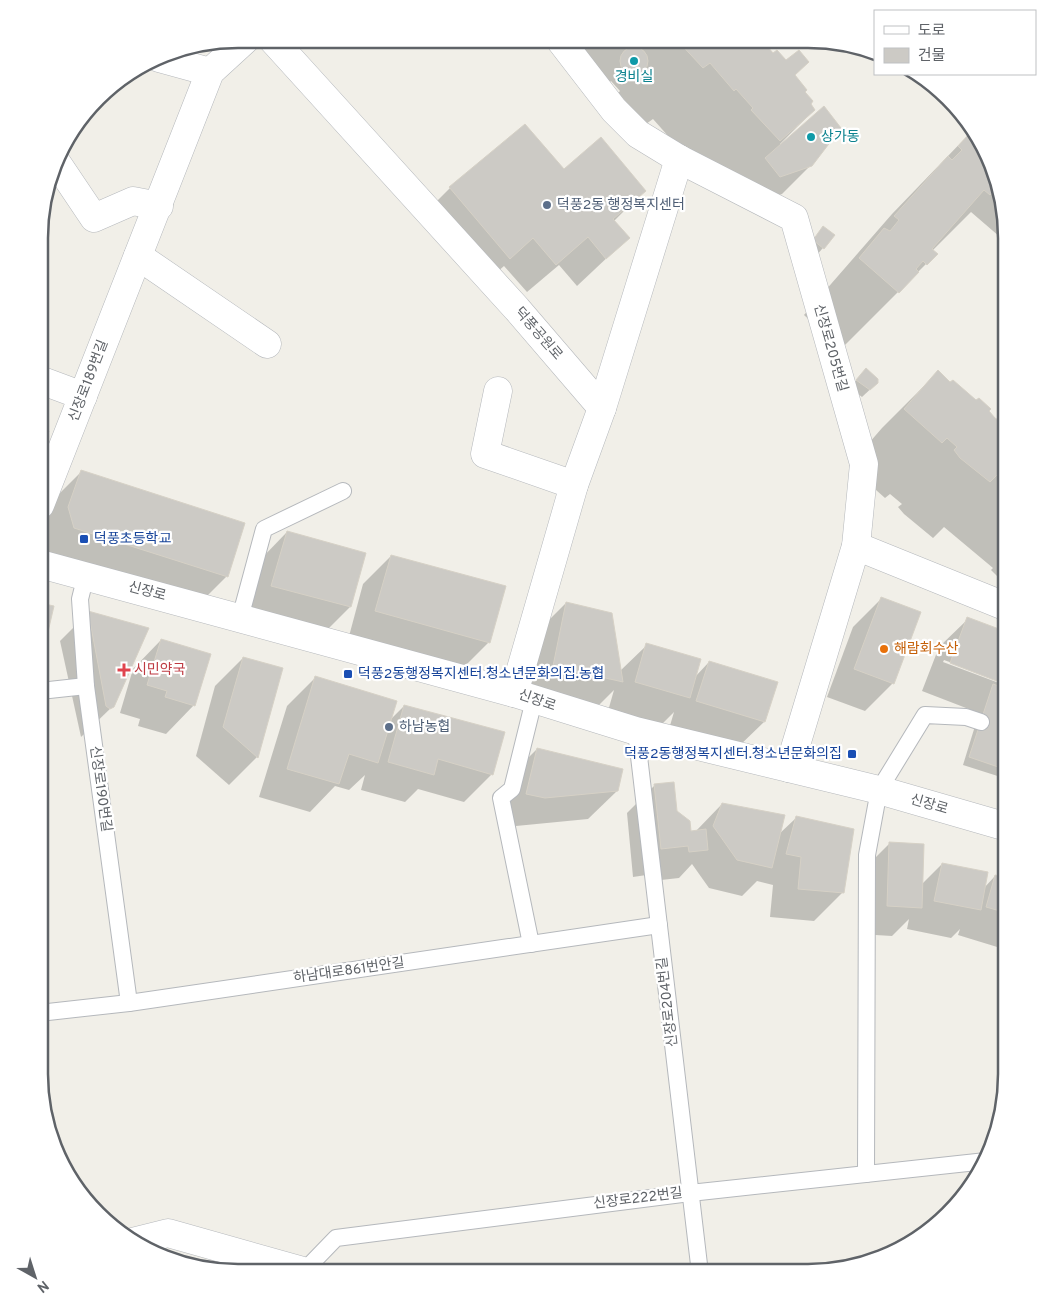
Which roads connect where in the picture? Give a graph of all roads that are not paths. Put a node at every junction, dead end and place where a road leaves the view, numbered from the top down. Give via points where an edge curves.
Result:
1 (237, 47) edge
2 (279, 47) edge
3 (565, 47) edge
4 (169, 61) edge
5 (210, 72) junction
6 (679, 159) junction
7 (61, 169) edge
8 (159, 206) junction
9 (138, 256) junction
10 (267, 344) dead end
11 (48, 383) edge
12 (498, 391) dead end
13 (84, 396) junction
14 (602, 408) junction
15 (48, 485) edge
16 (574, 485) junction
17 (343, 491) dead end
18 (856, 546) junction
19 (48, 566) edge
20 (86, 575) junction
21 (998, 603) edge
22 (240, 618) junction
23 (86, 686) junction
24 (48, 690) edge
25 (524, 696) junction
26 (981, 722) dead end
27 (636, 731) junction
28 (789, 768) junction
29 (879, 790) junction
30 (998, 824) edge
31 (659, 925) junction
32 (530, 944) junction
33 (129, 1003) junction
34 (48, 1011) edge
35 (977, 1161) edge
36 (866, 1174) junction
37 (690, 1193) junction
38 (143, 1239) edge
39 (282, 1264) edge
40 (314, 1264) edge
41 (699, 1264) edge

1 - 5 street, 신장로189번길
2 - 14 street, 덕풍공원로
3 - 6 street, 신장로205번길 via 614,110 638,134
4 - 5 street
5 - 8 street, 신장로189번길
6 - 14 street
6 - 18 street, 신장로205번길 via 794,218 864,464
7 - 8 street via 94,218 133,201
8 - 9 street, 신장로189번길
9 - 10 street
9 - 13 street, 신장로189번길
11 - 13 street
12 - 16 street via 485,454
13 - 15 street, 신장로189번길
14 - 16 street
16 - 25 street
17 - 22 lane via 264,529
18 - 21 street
18 - 28 street, 신장로205번길
19 - 20 street, 신장로
20 - 22 street, 신장로
20 - 23 lane, 신장로190번길 via 80,599
22 - 25 street, 신장로
23 - 24 lane
23 - 33 lane, 신장로190번길
25 - 27 street, 신장로
25 - 32 lane via 512,789 500,798
26 - 29 lane via 966,717 924,715
27 - 28 street, 신장로
27 - 31 lane, 신장로204번길
28 - 29 street, 신장로
29 - 30 street, 신장로
29 - 36 lane via 867,855
31 - 32 lane, 하남대로861번안길
31 - 37 lane, 신장로204번길
32 - 33 lane, 하남대로861번안길
33 - 34 lane, 하남대로861번안길
35 - 36 lane, 신장로222번길
36 - 37 lane, 신장로222번길
37 - 40 lane, 신장로222번길 via 336,1238
37 - 41 lane, 신장로204번길
38 - 39 street via 168,1233

